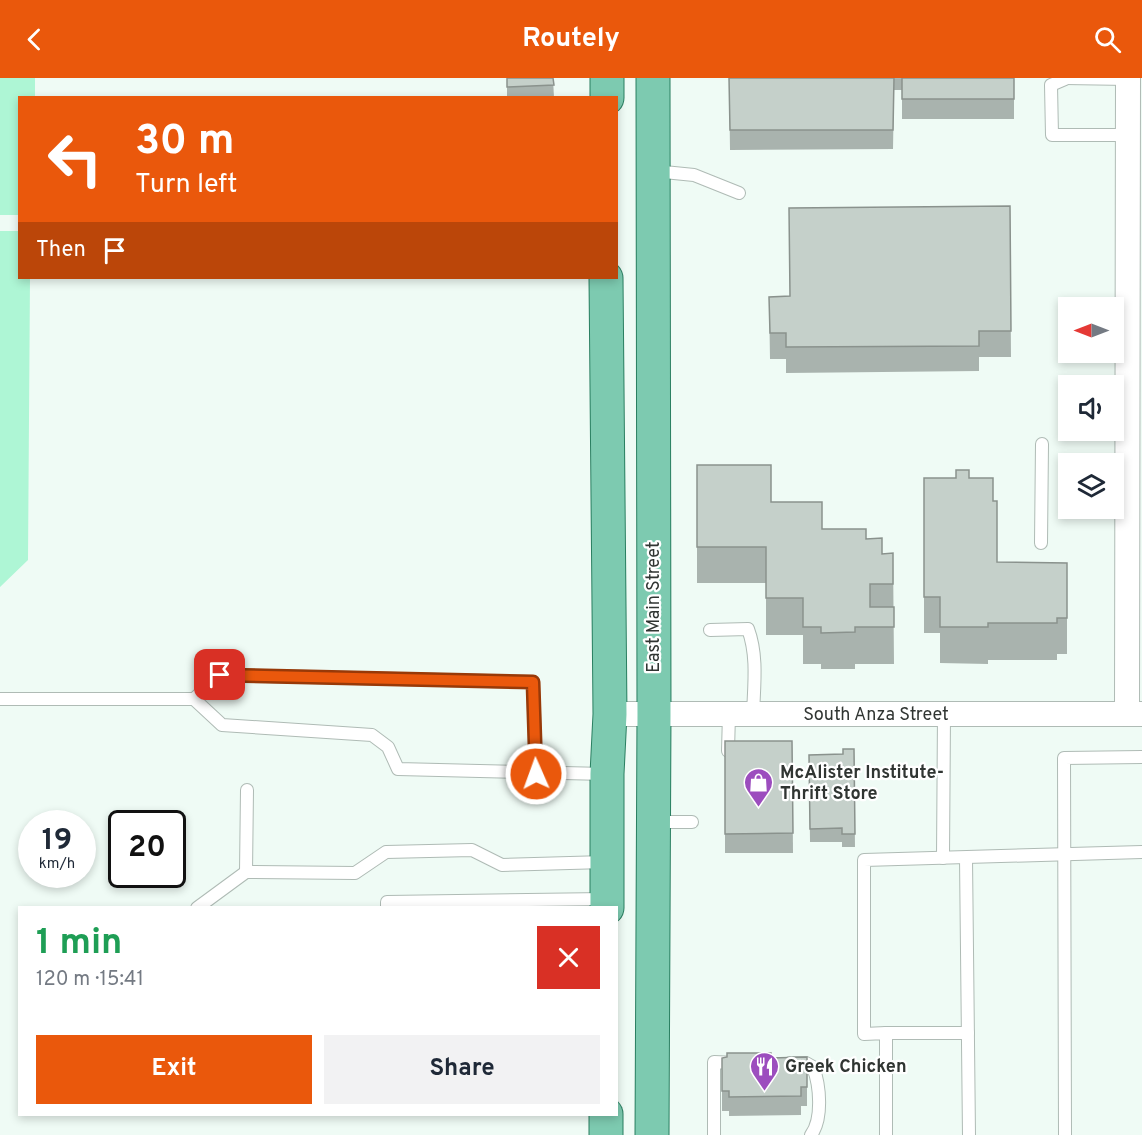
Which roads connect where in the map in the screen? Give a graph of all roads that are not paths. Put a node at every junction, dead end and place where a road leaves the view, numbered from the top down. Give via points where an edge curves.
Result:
1 (607, 78) edge
2 (653, 78) edge
3 (1065, 78) edge
4 (1128, 78) edge
5 (607, 96) edge
6 (1128, 135) junction
7 (653, 171) junction
8 (739, 194) dead end
9 (606, 279) edge
10 (1042, 444) dead end
11 (1041, 543) dead end
12 (710, 630) dead end
13 (0, 699) edge
14 (194, 699) junction
15 (610, 714) junction
16 (654, 714) junction
17 (729, 714) junction
18 (753, 714) junction
19 (944, 714) junction
20 (1134, 714) edge
21 (728, 751) edge
22 (1142, 757) edge
23 (536, 774) junction
24 (607, 774) junction
25 (247, 790) dead end
26 (653, 822) junction
27 (692, 822) dead end
28 (1142, 852) edge
29 (1062, 855) junction
30 (943, 858) junction
31 (966, 858) junction
32 (607, 862) junction
33 (246, 872) junction
34 (607, 903) edge
35 (453, 904) edge
36 (200, 906) edge
37 (387, 906) edge
38 (886, 1033) junction
39 (968, 1033) junction
40 (749, 1063) edge
41 (772, 1063) edge
42 (606, 1116) edge
43 (606, 1135) edge
44 (652, 1135) edge
45 (714, 1135) edge
46 (811, 1135) edge
47 (886, 1135) edge
48 (969, 1135) edge
49 (1065, 1135) edge

1 - 5 main road
2 - 7 main road, East Main Street
3 - 4 lane
3 - 6 lane via 1051,84 1052,135
4 - 6 street
6 - 20 street
7 - 8 lane via 694,176
7 - 16 main road, East Main Street
9 - 15 main road
10 - 11 lane
12 - 18 lane via 748,629 754,657
13 - 14 lane
14 - 23 lane via 222,725 372,735 388,747 398,769
14 - 23 lane via 220,675 533,682
15 - 16 street, South Anza Street
15 - 24 main road
16 - 17 street, South Anza Street
16 - 26 main road, East Main Street
17 - 18 street, South Anza Street
17 - 21 lane
18 - 19 street, South Anza Street
19 - 20 street, South Anza Street
19 - 30 lane
22 - 29 lane via 1064,758
23 - 24 lane
24 - 32 main road
25 - 33 lane
26 - 27 lane
26 - 44 main road, East Main Street
28 - 29 lane
29 - 31 lane
29 - 49 lane
30 - 31 lane
30 - 38 lane via 864,860 864,1034
31 - 39 lane
32 - 33 lane via 502,865 472,850 397,851 386,852 355,873
32 - 34 main road
33 - 36 lane
34 - 35 lane
35 - 37 lane via 387,902
38 - 39 lane
38 - 47 lane
39 - 48 lane
40 - 45 lane via 714,1062
41 - 46 lane via 806,1063 813,1067 818,1114
42 - 43 main road

